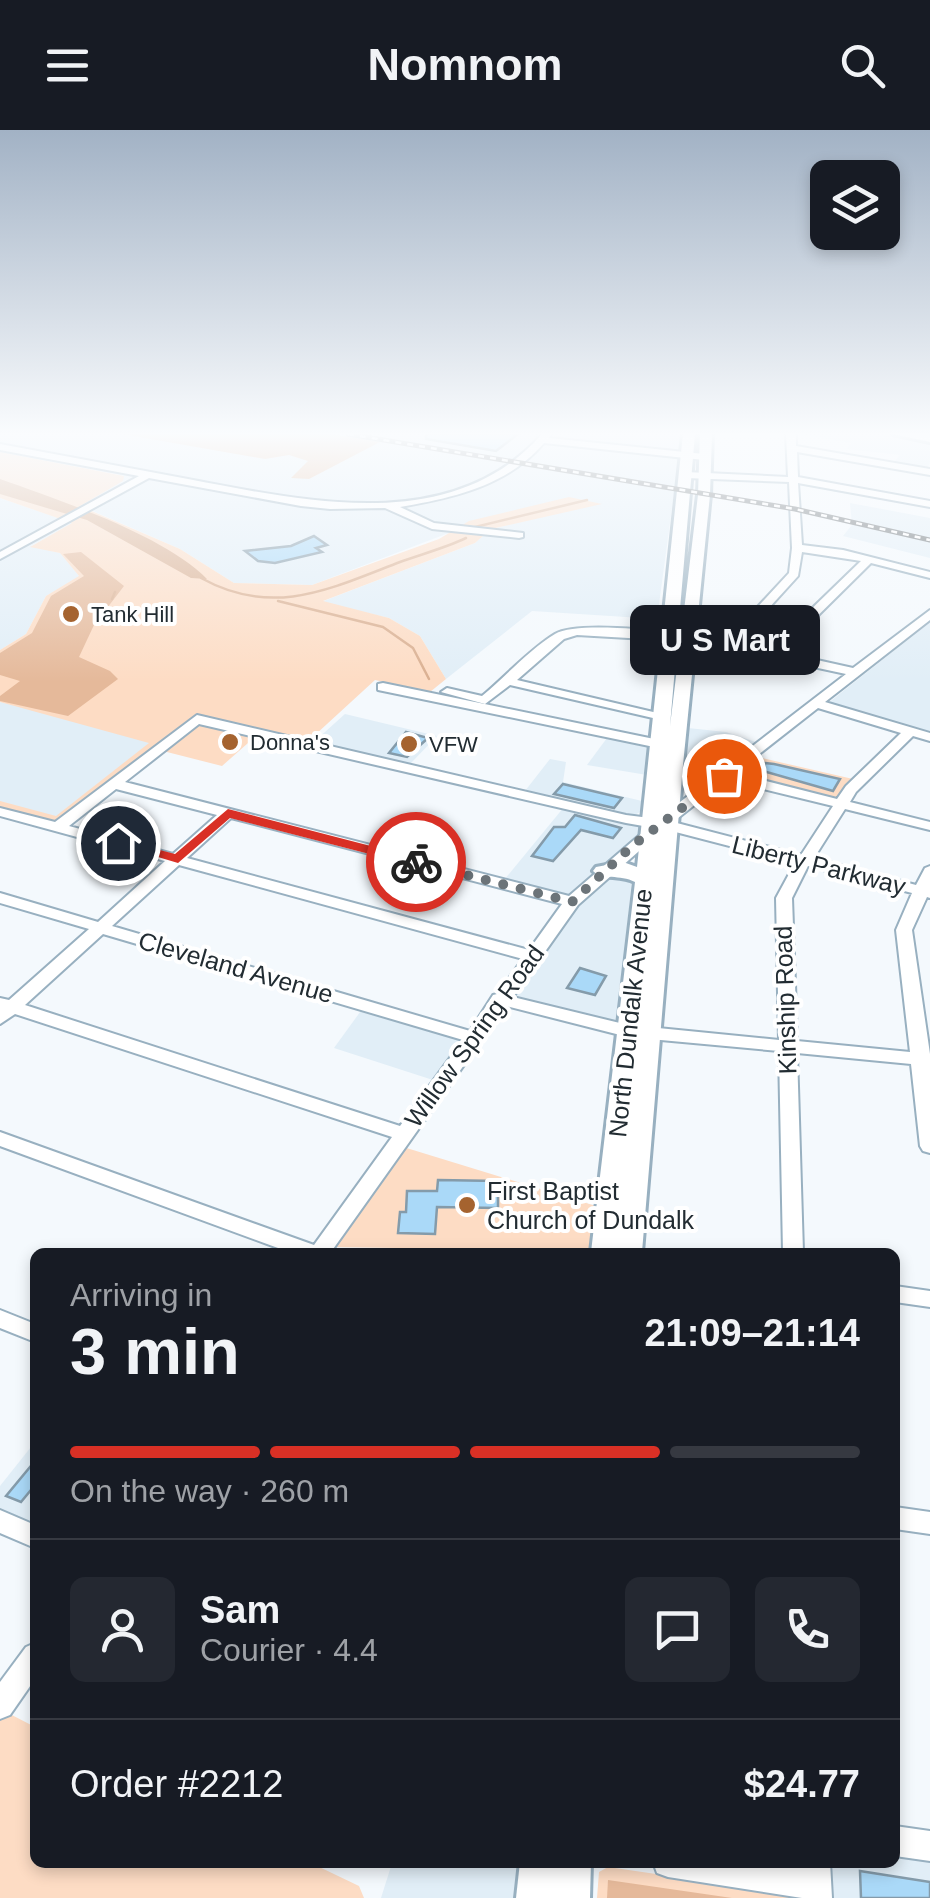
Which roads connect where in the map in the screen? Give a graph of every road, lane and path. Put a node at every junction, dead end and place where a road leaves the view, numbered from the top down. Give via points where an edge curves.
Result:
1 (70, 517) edge
2 (410, 517) edge
3 (688, 517) edge
4 (693, 517) edge
5 (795, 517) edge
6 (519, 534) dead end
7 (797, 548) junction
8 (0, 556) edge
9 (869, 559) junction
10 (930, 575) edge
11 (930, 614) edge
12 (668, 636) junction
13 (688, 638) junction
14 (729, 645) junction
15 (772, 654) junction
16 (856, 672) junction
17 (508, 681) junction
18 (382, 687) dead end
19 (447, 692) dead end
20 (815, 704) junction
21 (661, 718) junction
22 (909, 733) junction
23 (930, 738) edge
24 (659, 744) junction
25 (724, 776) junction
26 (115, 784) junction
27 (841, 804) junction
28 (0, 812) edge
29 (228, 813) junction
30 (659, 825) junction
31 (930, 826) edge
32 (58, 827) junction
33 (178, 859) junction
34 (805, 861) junction
35 (604, 871) junction
36 (930, 871) edge
37 (644, 879) junction
38 (925, 892) edge
39 (0, 898) edge
40 (572, 902) junction
41 (101, 928) junction
42 (532, 956) junction
43 (499, 999) junction
44 (4, 1009) edge
45 (638, 1032) junction
46 (472, 1037) junction
47 (786, 1046) junction
48 (924, 1060) edge
49 (403, 1134) junction
50 (0, 1139) edge
51 (930, 1146) edge
52 (299, 1248) edge
53 (323, 1248) edge
54 (605, 1248) edge
55 (629, 1248) edge
56 (793, 1248) edge
57 (900, 1295) edge
58 (930, 1299) edge
59 (0, 1319) edge
60 (30, 1331) edge
61 (900, 1519) edge
62 (0, 1521) edge
63 (930, 1523) edge
64 (30, 1535) edge
65 (30, 1663) edge
66 (0, 1706) edge
67 (900, 1842) edge
68 (930, 1846) edge
69 (539, 1868) edge
70 (572, 1868) edge
71 (712, 1868) edge
72 (816, 1882) edge
73 (536, 1898) edge
74 (570, 1898) edge

1 - 8 street
2 - 6 street via 429,526
3 - 12 main road, North Dundalk Avenue
4 - 13 main road, North Dundalk Avenue
5 - 7 street
7 - 9 street
7 - 14 street via 789,584
9 - 10 street
9 - 15 street
11 - 16 street, Willow Spring Road
12 - 13 street
12 - 17 street via 572,631
12 - 21 main road, North Dundalk Avenue
13 - 14 street
13 - 30 main road, North Dundalk Avenue
14 - 15 street
15 - 16 street
16 - 20 street, Willow Spring Road
17 - 19 street via 485,700
17 - 21 street
18 - 24 street
20 - 22 street
20 - 25 street, Willow Spring Road
21 - 24 main road, North Dundalk Avenue
22 - 23 street
22 - 27 street, Kinship Road
24 - 30 main road, North Dundalk Avenue
25 - 27 street
25 - 30 street, Willow Spring Road
26 - 29 street
26 - 30 street, Liberty Parkway via 198,719
26 - 32 street
27 - 31 street
27 - 34 street, Kinship Road
28 - 32 street
29 - 33 street
29 - 40 street
30 - 34 street, Liberty Parkway
30 - 35 street, Willow Spring Road
30 - 37 main road, North Dundalk Avenue
30 - 45 main road, North Dundalk Avenue
32 - 33 street
33 - 41 street
33 - 42 street
34 - 38 street, Liberty Parkway
34 - 47 street, Kinship Road via 786,889 782,911
35 - 37 main road via 623,868
35 - 40 street, Willow Spring Road
36 - 38 street
37 - 45 main road, North Dundalk Avenue
38 - 48 street via 904,930
39 - 41 street, Cleveland Avenue
40 - 42 street, Willow Spring Road
41 - 44 street
41 - 46 street, Cleveland Avenue
42 - 43 street, Willow Spring Road
43 - 45 street
43 - 46 street, Willow Spring Road
44 - 49 street
45 - 47 street
45 - 54 main road, North Dundalk Avenue
45 - 55 main road, North Dundalk Avenue
46 - 49 street, Willow Spring Road
47 - 48 street
47 - 56 street, Kinship Road
48 - 51 street
49 - 53 street, Willow Spring Road
50 - 52 street
57 - 58 street
59 - 60 street
61 - 63 street
62 - 64 street
65 - 66 street
67 - 68 street
69 - 73 main road
70 - 74 main road
71 - 72 street

